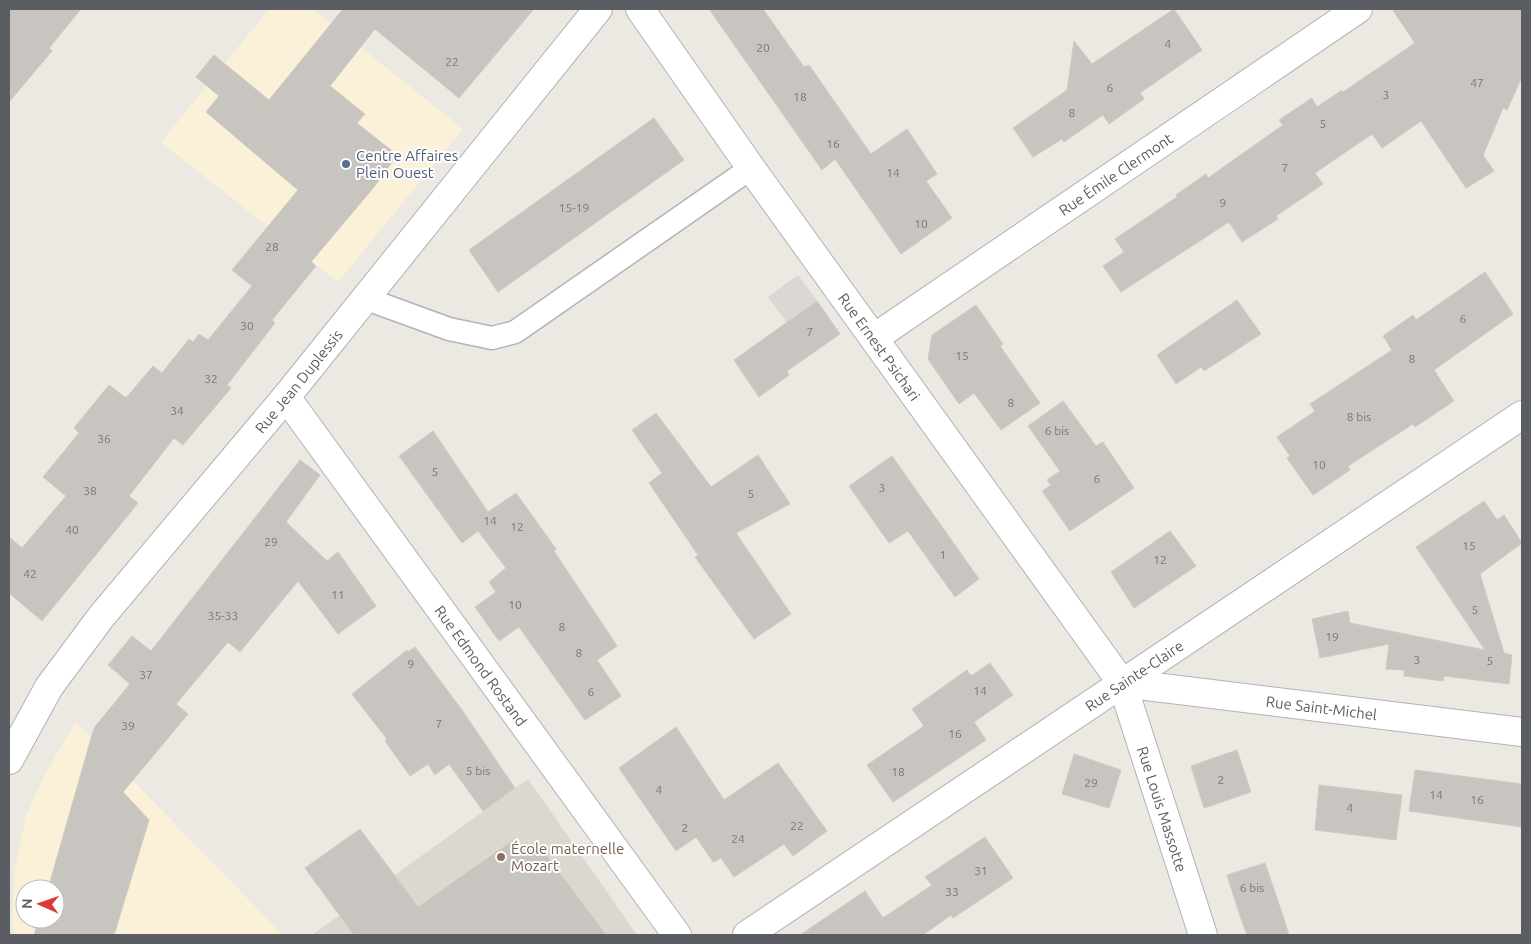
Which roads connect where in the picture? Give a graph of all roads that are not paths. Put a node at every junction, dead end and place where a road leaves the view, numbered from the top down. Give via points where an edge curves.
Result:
1 (598, 9) edge
2 (640, 9) edge
3 (1358, 9) edge
4 (751, 168) junction
5 (364, 298) junction
6 (874, 338) junction
7 (286, 397) junction
8 (1522, 415) edge
9 (1122, 683) junction
10 (1522, 732) edge
11 (11, 749) edge
12 (677, 935) edge
13 (747, 935) edge
14 (1203, 935) edge

1 - 5 street, Rue Jean Duplessis
2 - 4 street, Rue Ernest Psichari
3 - 6 street, Rue Émile Clermont
4 - 5 lane via 514,332 492,338 449,329
4 - 6 street, Rue Ernest Psichari
5 - 7 street, Rue Jean Duplessis
6 - 9 street, Rue Ernest Psichari
7 - 11 street, Rue Jean Duplessis via 101,617 49,687
7 - 12 street, Rue Edmond Rostand
8 - 9 street, Rue Sainte-Claire
9 - 10 street, Rue Saint-Michel
9 - 13 street, Rue Sainte-Claire
9 - 14 street, Rue Louis Massotte

